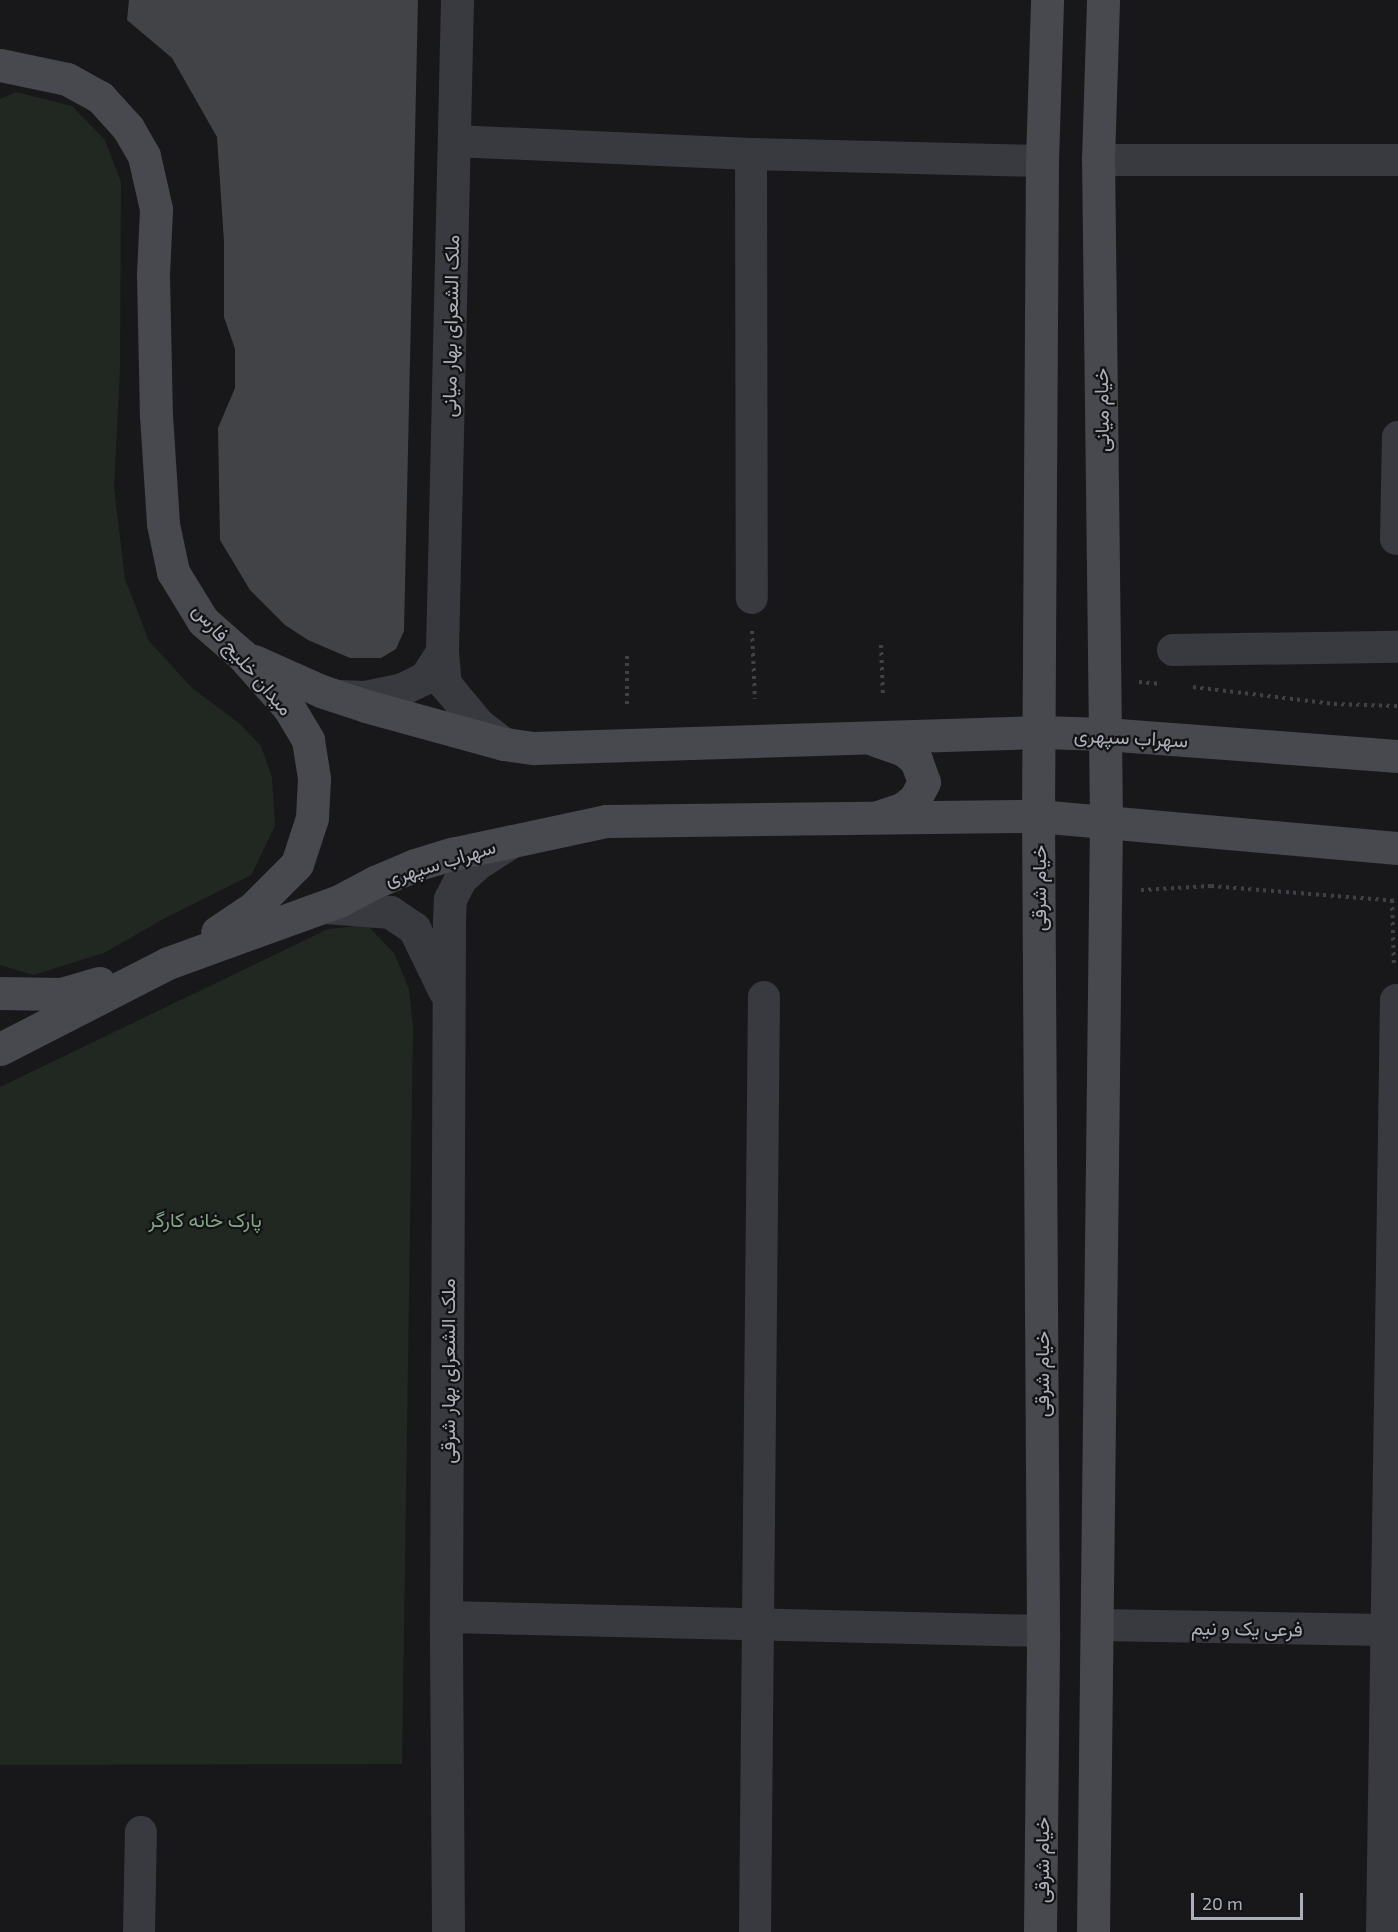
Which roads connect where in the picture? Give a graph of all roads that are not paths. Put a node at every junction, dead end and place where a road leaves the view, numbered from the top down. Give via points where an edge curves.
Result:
1 (457, 0) edge
2 (1047, 0) edge
3 (1103, 0) edge
4 (0, 65) edge
5 (455, 141) junction
6 (751, 154) junction
7 (1098, 160) junction
8 (1398, 160) edge
9 (1042, 161) junction
10 (1398, 438) edge
11 (1396, 539) dead end
12 (752, 598) dead end
13 (1398, 647) edge
14 (1173, 650) dead end
15 (442, 652) junction
16 (243, 656) junction
17 (336, 696) junction
18 (1040, 732) junction
19 (1105, 734) junction
20 (863, 737) junction
21 (504, 744) junction
22 (1398, 756) edge
23 (1038, 816) junction
24 (879, 817) junction
25 (1106, 820) junction
26 (513, 840) junction
27 (1398, 848) edge
28 (325, 907) junction
29 (168, 963) junction
30 (0, 993) edge
31 (764, 997) dead end
32 (449, 999) junction
33 (1396, 1000) road end
34 (0, 1049) edge
35 (446, 1617) junction
36 (758, 1624) junction
37 (1096, 1625) junction
38 (1391, 1630) edge
39 (1043, 1631) junction
40 (141, 1832) dead end
41 (139, 1932) edge
42 (448, 1932) edge
43 (754, 1932) edge
44 (1040, 1932) edge
45 (1093, 1932) edge
46 (1382, 1932) edge

1 - 5 street, ملک الشعرای بهار میانی
2 - 9 main road
3 - 7 main road, خیام میانی
4 - 16 main road, میدان خلیج فارس via 67,79 100,97 128,128 144,156 156,209 156,415 165,533 173,572 203,621
5 - 6 street
5 - 15 street, ملک الشعرای بهار میانی
6 - 9 street
6 - 12 street
7 - 8 street
7 - 19 main road, خیام میانی
9 - 18 main road
10 - 11 street
13 - 14 street
15 - 17 street via 425,678 402,689 365,697
15 - 21 street, ملک الشعرای بهار میانی via 445,684 478,725
16 - 17 main road, سهراب سپهری
16 - 29 main road, میدان خلیج فارس via 289,708 308,740 314,779 312,818 297,864 253,908
17 - 21 main road, سهراب سپهری
18 - 19 main road, سهراب سپهری
18 - 20 main road, سهراب سپهری
18 - 23 main road
19 - 22 main road, سهراب سپهری
19 - 25 main road, خیام میانی
20 - 21 main road, سهراب سپهری via 579,748
20 - 24 main road, سهراب سپهری via 904,750 916,760 924,782 915,799 902,809
23 - 24 main road, سهراب سپهری
23 - 25 main road, سهراب سپهری
23 - 39 main road, خیام شرقی
24 - 26 main road, سهراب سپهری via 606,821
25 - 27 main road, سهراب سپهری
25 - 37 main road
26 - 28 main road, سهراب سپهری via 416,865
26 - 32 street, ملک الشعرای بهار شرقی via 460,879 450,899
28 - 29 main road, سهراب سپهری
28 - 32 street via 390,912 414,928
29 - 30 main road, میدان خلیج فارس via 61,994
29 - 34 main road, سهراب سپهری
31 - 36 street
32 - 35 street, ملک الشعرای بهار شرقی
33 - 38 street
35 - 36 street
35 - 42 street, ملک الشعرای بهار شرقی
36 - 39 street
36 - 43 street
37 - 38 street, فرعی یک و نیم
37 - 45 main road
38 - 46 street
39 - 44 main road, خیام شرقی
40 - 41 street

